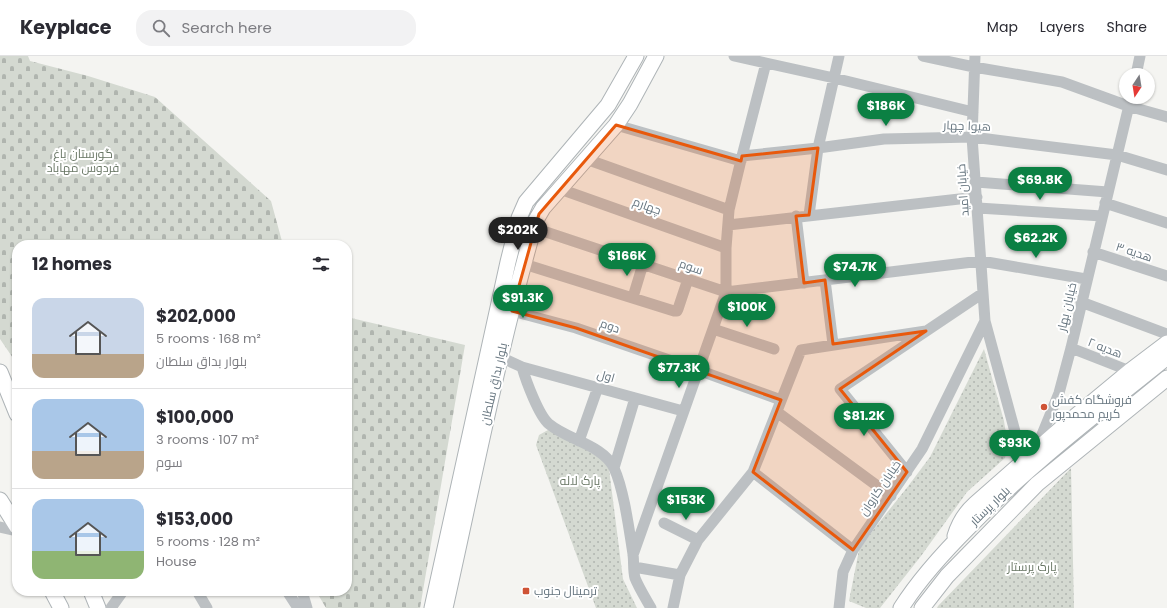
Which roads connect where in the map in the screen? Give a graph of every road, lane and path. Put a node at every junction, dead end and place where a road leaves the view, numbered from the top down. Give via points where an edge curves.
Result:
1 (636, 56) edge
2 (656, 56) edge
3 (734, 56) edge
4 (839, 56) edge
5 (923, 56) edge
6 (1140, 56) edge
7 (975, 62) edge
8 (766, 63) junction
9 (1137, 68) edge
10 (834, 78) junction
11 (1119, 99) edge
12 (1129, 104) edge
13 (1134, 104) edge
14 (973, 112) junction
15 (1167, 117) edge
16 (616, 125) junction
17 (972, 137) junction
18 (818, 148) junction
19 (1116, 155) junction
20 (586, 159) junction
21 (742, 159) junction
22 (1167, 170) edge
23 (976, 182) junction
24 (560, 189) junction
25 (1108, 192) junction
26 (977, 202) junction
27 (1105, 204) junction
28 (729, 210) junction
29 (809, 215) junction
30 (796, 216) junction
31 (1102, 216) junction
32 (1167, 222) edge
33 (728, 225) junction
34 (534, 228) junction
35 (726, 248) junction
36 (511, 249) junction
37 (1093, 252) junction
38 (981, 261) junction
39 (524, 264) junction
40 (643, 264) junction
41 (506, 271) junction
42 (1167, 276) edge
43 (688, 279) junction
44 (1086, 279) junction
45 (825, 280) junction
46 (804, 283) junction
47 (726, 292) junction
48 (984, 293) junction
49 (633, 297) junction
50 (1081, 302) junction
51 (512, 310) junction
52 (985, 321) junction
53 (712, 329) junction
54 (926, 331) junction
55 (1167, 334) edge
56 (1167, 343) edge
57 (833, 344) junction
58 (1071, 348) junction
59 (774, 349) dead end
60 (500, 357) junction
61 (1167, 357) edge
62 (522, 367) junction
63 (698, 370) junction
64 (1130, 371) junction
65 (1, 374) edge
66 (1167, 378) edge
67 (598, 387) junction
68 (635, 398) junction
69 (781, 400) junction
70 (12, 402) edge
71 (683, 411) junction
72 (777, 412) junction
73 (579, 441) junction
74 (1036, 449) junction
75 (1020, 464) junction
76 (614, 468) junction
77 (753, 472) junction
78 (907, 472) junction
79 (890, 496) junction
80 (0, 500) edge
81 (12, 519) edge
82 (664, 523) dead end
83 (0, 527) edge
84 (12, 530) edge
85 (698, 540) junction
86 (952, 544) junction
87 (853, 550) junction
88 (633, 555) junction
89 (634, 567) junction
90 (680, 575) junction
91 (55, 596) edge
92 (93, 596) edge
93 (119, 596) edge
94 (200, 596) edge
95 (290, 596) edge
96 (304, 596) edge
97 (61, 608) edge
98 (98, 608) edge
99 (111, 608) edge
100 (208, 608) edge
101 (298, 608) edge
102 (308, 608) edge
103 (432, 608) edge
104 (445, 608) edge
105 (651, 608) edge
106 (673, 608) edge
107 (839, 608) edge
108 (901, 608) edge
109 (922, 608) edge

1 - 36 main road, بلوار بداق سلطان via 604,111 526,202
2 - 16 main road, بلوار بداق سلطان
3 - 8 street
4 - 10 street
5 - 7 street
6 - 9 street
7 - 11 street via 1062,82
7 - 14 street, خیابان امید
8 - 10 street
8 - 21 street
10 - 14 street
10 - 18 street
12 - 19 street, خیابان بهار
13 - 15 street
14 - 17 street, خیابان امید
16 - 20 main road, بلوار بداق سلطان
16 - 21 street
17 - 18 street, هیوا چهار via 884,139
17 - 19 street, هیوا چهار
17 - 23 street, خیابان امید
18 - 21 street, هیوا چهار
18 - 29 street
19 - 22 street, هیوا چهار
19 - 25 street, خیابان بهار
20 - 24 main road, بلوار بداق سلطان
20 - 28 street
21 - 28 street
23 - 25 street
23 - 26 street, خیابان امید
24 - 34 main road, بلوار بداق سلطان via 539,214
24 - 35 street, چهارم
25 - 27 street, خیابان بهار
26 - 29 street
26 - 31 street
26 - 38 street, خیابان امید
27 - 31 street, خیابان بهار
27 - 32 street
28 - 33 street
29 - 30 street
30 - 33 street
30 - 46 street
31 - 37 street, خیابان بهار
33 - 35 street
34 - 39 main road, بلوار بداق سلطان
34 - 40 street, سوم
35 - 47 street
36 - 39 main road via 512,255 523,258
36 - 41 main road, بلوار بداق سلطان
37 - 42 street, هدیه ۳
37 - 44 street, خیابان بهار
38 - 44 street
38 - 45 street
38 - 48 street, خیابان امید
39 - 41 main road via 520,267 516,264 510,266
39 - 49 street
39 - 51 main road, بلوار بداق سلطان
40 - 43 street, سوم
40 - 49 street
41 - 103 main road, بلوار بداق سلطان
43 - 47 street, سوم
43 - 49 street via 677,311
44 - 50 street, خیابان بهار
45 - 46 street
45 - 57 street
46 - 47 street
47 - 53 street
48 - 52 street, خیابان امید
48 - 54 street
50 - 55 street
50 - 58 street, خیابان بهار
51 - 60 main road, بلوار بداق سلطان
51 - 63 street, دوم via 576,328
52 - 75 street via 1018,439
52 - 78 street, خیابان کاروان via 922,450
53 - 59 street
53 - 63 street
54 - 57 street
54 - 78 street via 840,389
56 - 64 main road
57 - 69 street via 801,350
58 - 64 street, هدیه ۲
58 - 74 street, خیابان بهار via 1059,393
60 - 62 street, اول
60 - 104 main road, بلوار بداق سلطان
61 - 86 main road, بلوار پرستار via 1035,464
62 - 67 street, اول
62 - 73 street via 537,405 548,424
63 - 69 street, دوم
63 - 71 street
64 - 74 main road
65 - 70 main road
66 - 109 main road, بلوار پرستار via 1037,484 947,576
67 - 68 street, اول
67 - 73 street
68 - 71 street, اول
68 - 76 street
69 - 72 street
71 - 88 street
72 - 77 street
72 - 79 street
73 - 76 street via 594,448 609,460
74 - 75 main road
75 - 86 main road via 966,513
76 - 88 street via 622,493
77 - 85 street
77 - 87 street
78 - 79 street, خیابان کاروان
79 - 87 street, خیابان کاروان
80 - 81 main road
82 - 85 street
83 - 84 street
85 - 90 street
86 - 108 main road, بلوار پرستار via 935,562
87 - 107 street, خیابان کاروان via 843,572
88 - 89 street
89 - 90 street
89 - 105 street via 635,578
90 - 106 street
91 - 97 main road
92 - 98 main road
93 - 99 street
94 - 100 street
95 - 101 street
96 - 102 street

